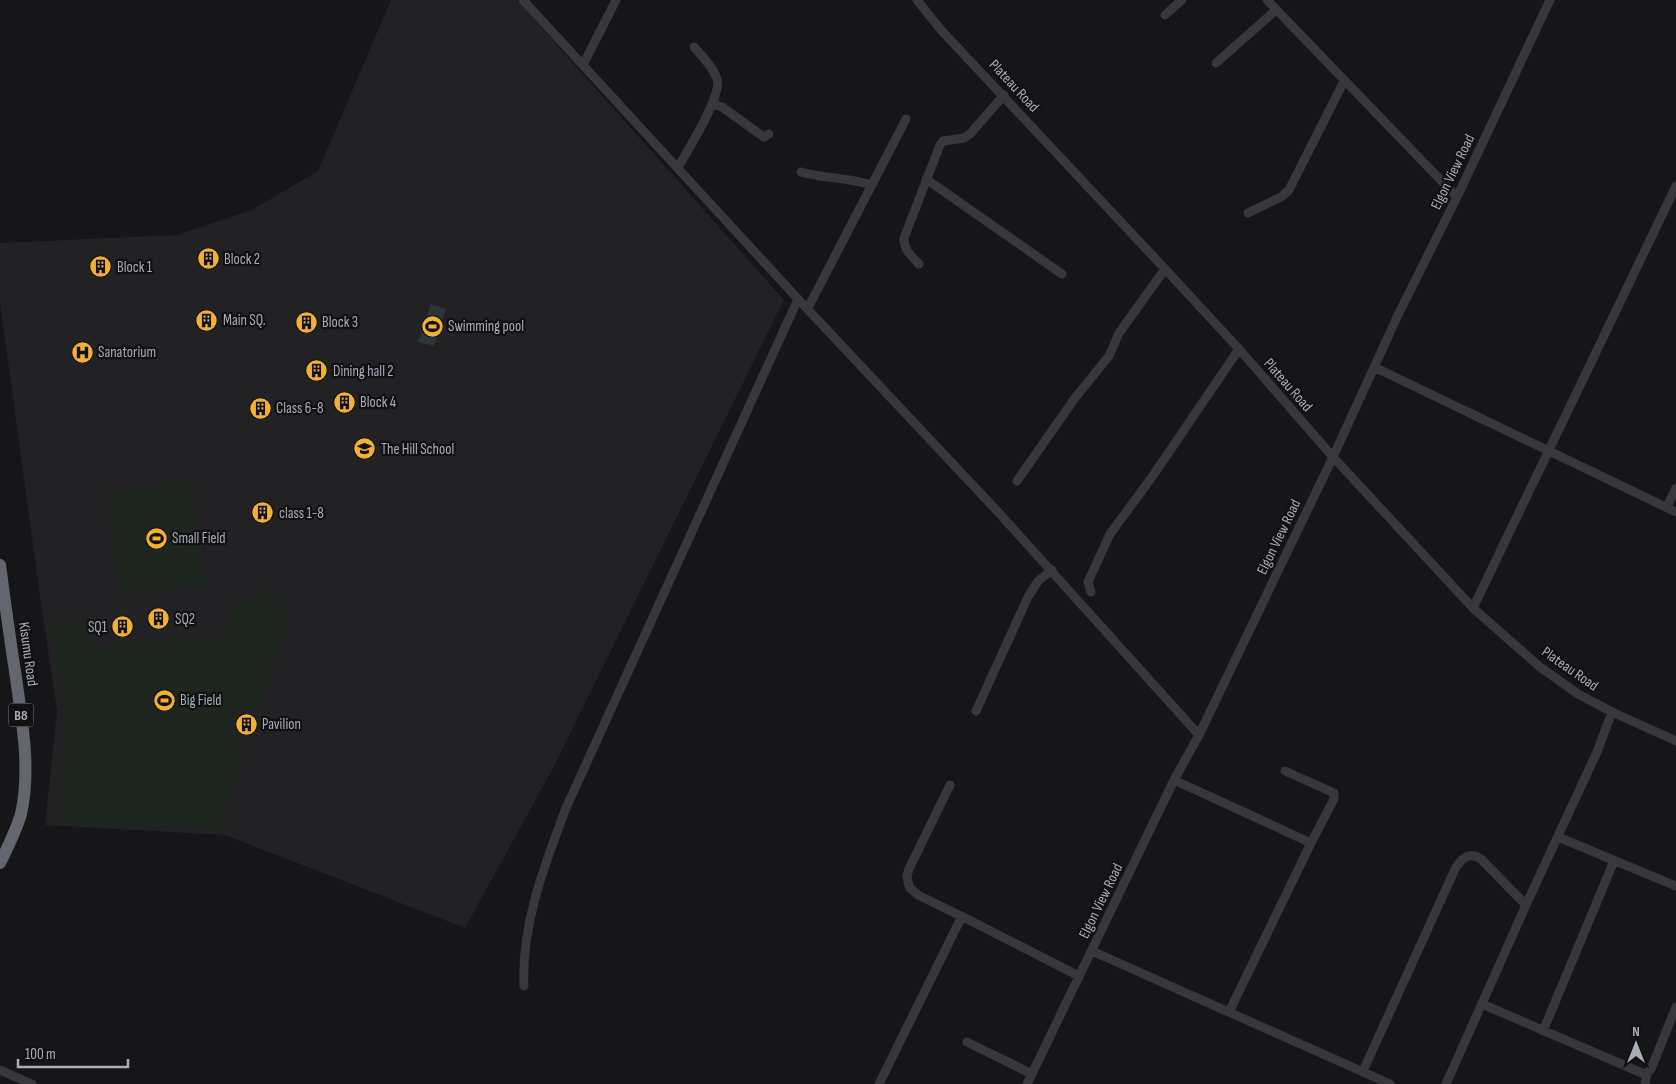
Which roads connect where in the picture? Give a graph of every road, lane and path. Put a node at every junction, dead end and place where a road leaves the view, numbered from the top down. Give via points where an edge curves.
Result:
1 (523, 0) edge
2 (616, 0) edge
3 (916, 0) edge
4 (1182, 0) edge
5 (1267, 0) edge
6 (1550, 0) edge
7 (1276, 10) junction
8 (1165, 15) dead end
9 (694, 47) dead end
10 (1216, 63) dead end
11 (583, 65) junction
12 (1344, 81) junction
13 (1004, 95) junction
14 (711, 106) junction
15 (906, 119) dead end
16 (769, 134) dead end
17 (678, 168) junction
18 (801, 172) dead end
19 (926, 180) junction
20 (871, 185) junction
21 (1676, 186) edge
22 (1457, 197) junction
23 (1248, 213) dead end
24 (920, 264) dead end
25 (1165, 268) junction
26 (1062, 274) dead end
27 (798, 299) junction
28 (808, 308) junction
29 (1238, 348) junction
30 (1374, 367) junction
31 (1549, 451) junction
32 (1333, 457) junction
33 (1017, 481) dead end
34 (1676, 488) edge
35 (1667, 507) junction
36 (1676, 512) edge
37 (0, 565) edge
38 (1052, 570) junction
39 (1091, 592) dead end
40 (1473, 608) junction
41 (976, 711) dead end
42 (1612, 712) junction
43 (1199, 735) junction
44 (1676, 741) edge
45 (1285, 771) dead end
46 (1174, 780) junction
47 (950, 785) dead end
48 (1558, 837) junction
49 (1311, 843) junction
50 (1614, 861) junction
51 (0, 863) edge
52 (1676, 886) edge
53 (1526, 905) junction
54 (962, 916) junction
55 (1092, 951) junction
56 (1079, 976) junction
57 (524, 986) dead end
58 (1482, 1004) junction
59 (1676, 1007) edge
60 (1229, 1012) junction
61 (1543, 1031) junction
62 (967, 1042) dead end
63 (0, 1070) edge
64 (1363, 1071) junction
65 (1647, 1074) junction
66 (1031, 1081) edge
67 (32, 1084) edge
68 (879, 1084) edge
69 (1390, 1084) edge
70 (1446, 1084) edge
71 (1645, 1084) edge

1 - 11 street
2 - 11 street
3 - 13 street, Plateau Road
4 - 8 street
5 - 7 street
6 - 22 street, Elgon View Road
7 - 10 street
7 - 12 street
9 - 14 street via 718,80 718,90
11 - 17 street
12 - 22 street
12 - 23 street via 1289,190
13 - 19 street via 970,134 943,141
13 - 25 street, Plateau Road
14 - 16 street via 722,106 764,137
14 - 17 street
15 - 20 street
17 - 27 street
18 - 20 street
19 - 24 street via 904,238 906,250
19 - 26 street
20 - 28 street
21 - 31 street
22 - 30 street, Elgon View Road
25 - 29 street, Plateau Road
25 - 33 street via 1119,333 1109,356
27 - 28 street
27 - 57 street via 566,808 543,870 530,922 523,965
28 - 38 street
29 - 32 street, Plateau Road
29 - 39 street via 1152,478 1110,534 1088,582
30 - 31 street
30 - 32 street, Elgon View Road
31 - 35 street
31 - 40 street
32 - 40 street, Plateau Road
32 - 43 street, Elgon View Road
34 - 35 street
35 - 36 street
37 - 51 highway, Kisumu Road / B8 via 25,769 20,815
38 - 41 street via 1038,581 1028,597
38 - 43 street
40 - 42 street, Plateau Road via 1540,667 1578,694
42 - 44 street, Plateau Road
42 - 48 street
43 - 46 street, Elgon View Road
45 - 49 street via 1334,793 1334,799
46 - 49 street
46 - 55 street, Elgon View Road
47 - 54 street via 907,876 910,888 918,896
48 - 50 street
48 - 53 street
49 - 60 street
50 - 52 street
50 - 61 street
53 - 58 street
53 - 64 street via 1481,859 1472,855 1464,857 1456,868
54 - 56 street
54 - 68 street
55 - 56 street, Elgon View Road
55 - 60 street
56 - 66 street, Elgon View Road
58 - 61 street
58 - 70 street
59 - 65 street
60 - 64 street
61 - 65 street
62 - 66 street
63 - 67 street
64 - 69 street
65 - 71 street

